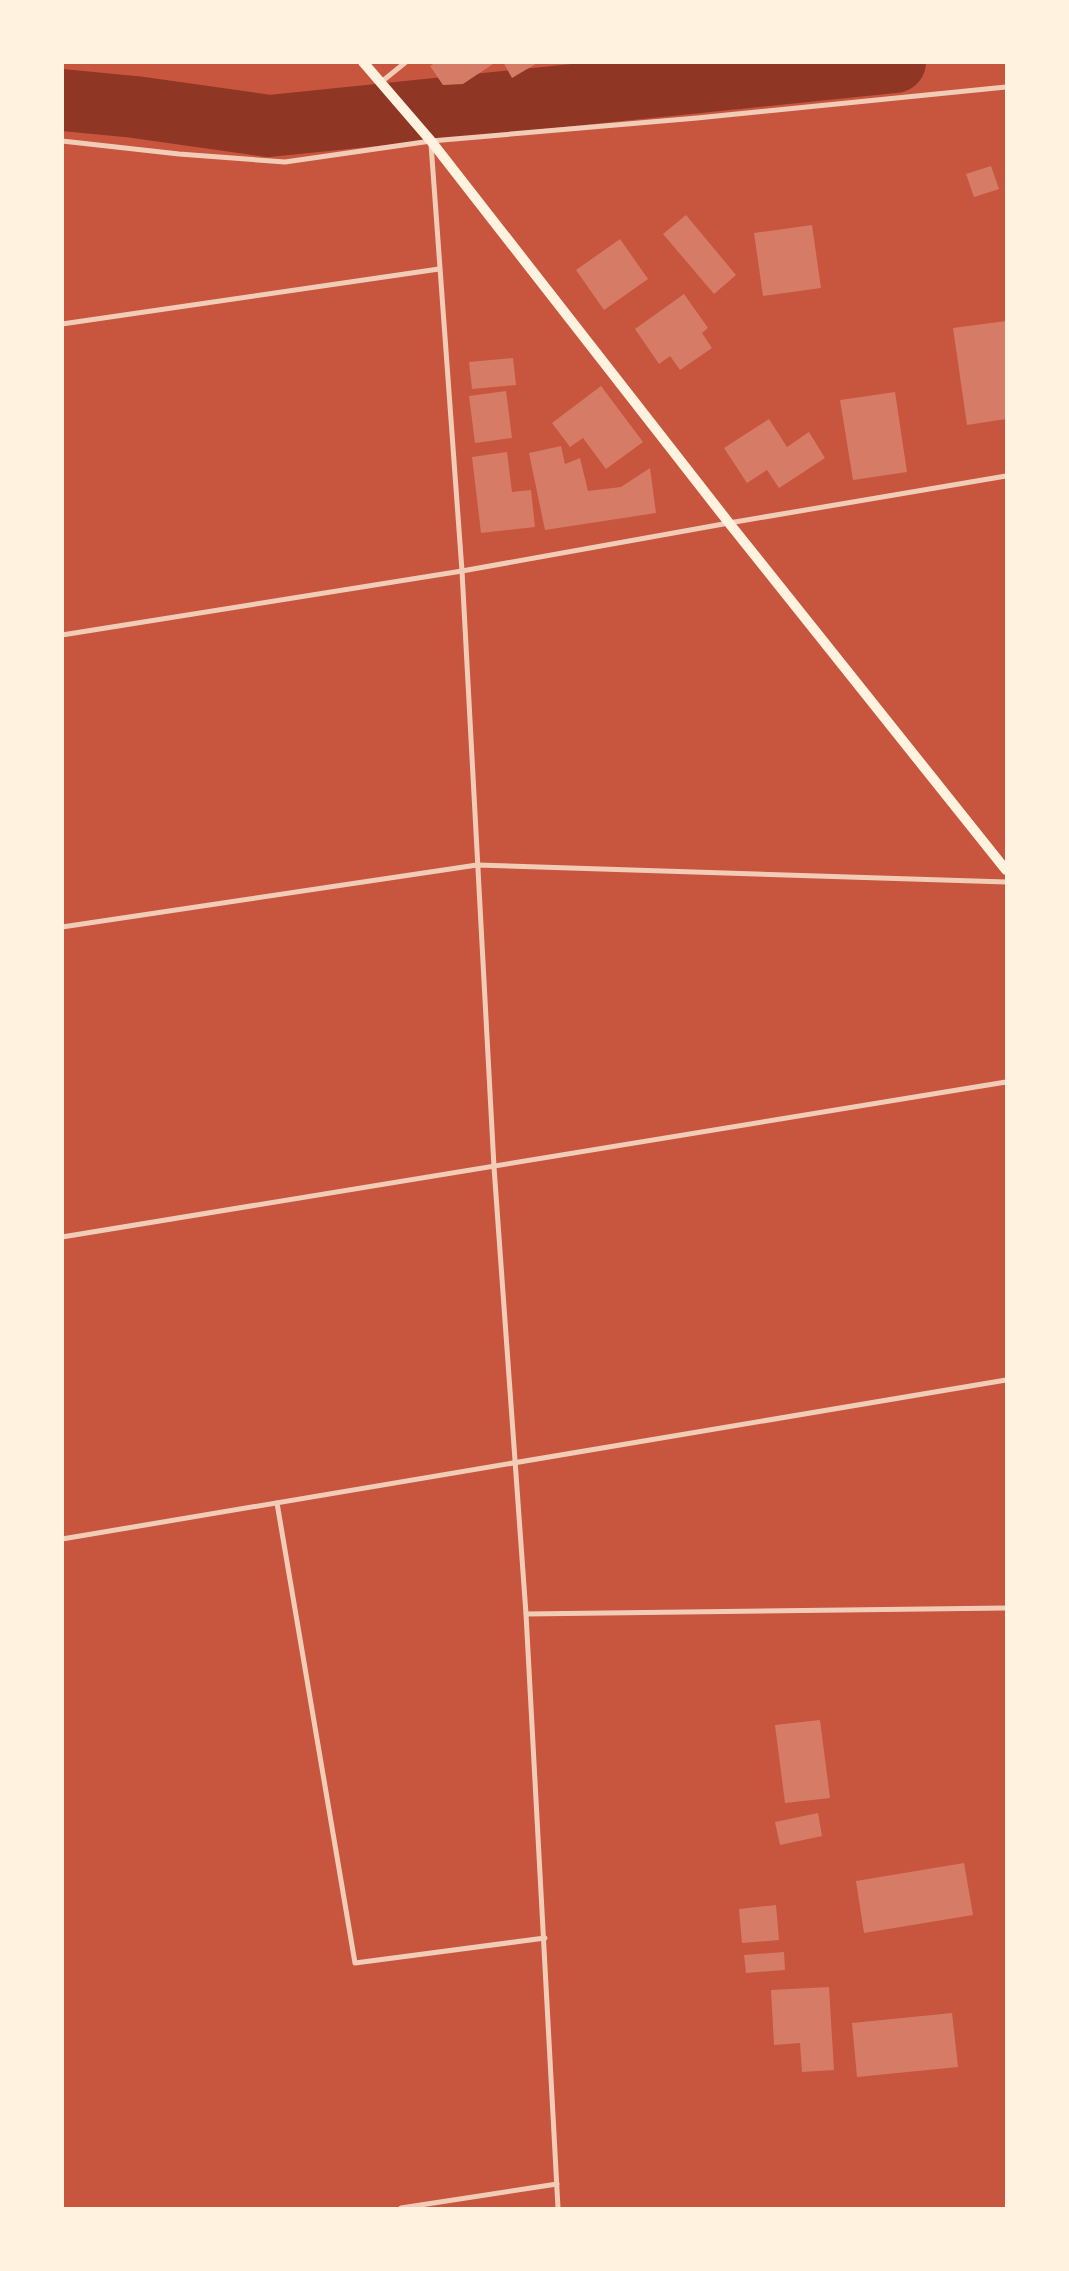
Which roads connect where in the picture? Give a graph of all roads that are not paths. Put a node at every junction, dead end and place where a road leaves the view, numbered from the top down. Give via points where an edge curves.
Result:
1 (363, 62) edge
2 (406, 62) edge
3 (380, 83) junction
4 (1006, 87) edge
5 (62, 141) edge
6 (431, 141) junction
7 (439, 269) junction
8 (62, 324) edge
9 (1006, 476) edge
10 (729, 523) junction
11 (462, 571) junction
12 (62, 635) edge
13 (477, 865) junction
14 (1006, 870) edge
15 (1006, 882) edge
16 (62, 927) edge
17 (1006, 1082) edge
18 (494, 1167) junction
19 (62, 1237) edge
20 (1006, 1380) edge
21 (516, 1463) junction
22 (277, 1503) junction
23 (62, 1539) edge
24 (1006, 1608) edge
25 (526, 1614) junction
26 (545, 1938) junction
27 (557, 2184) junction
28 (401, 2208) edge
29 (558, 2208) edge

1 - 3 main road
2 - 3 street
3 - 6 main road
4 - 6 street
5 - 6 street via 285,162
6 - 7 street
6 - 10 main road
7 - 8 street
7 - 11 street
9 - 10 street
10 - 11 street
10 - 14 main road
11 - 12 street
11 - 13 street
13 - 15 street
13 - 16 street
13 - 18 street
17 - 18 street
18 - 19 street
18 - 21 street
20 - 21 street
21 - 22 street
21 - 25 street
22 - 23 street
22 - 26 street via 356,1963
24 - 25 street
25 - 26 street
26 - 27 street
27 - 28 street
27 - 29 street

